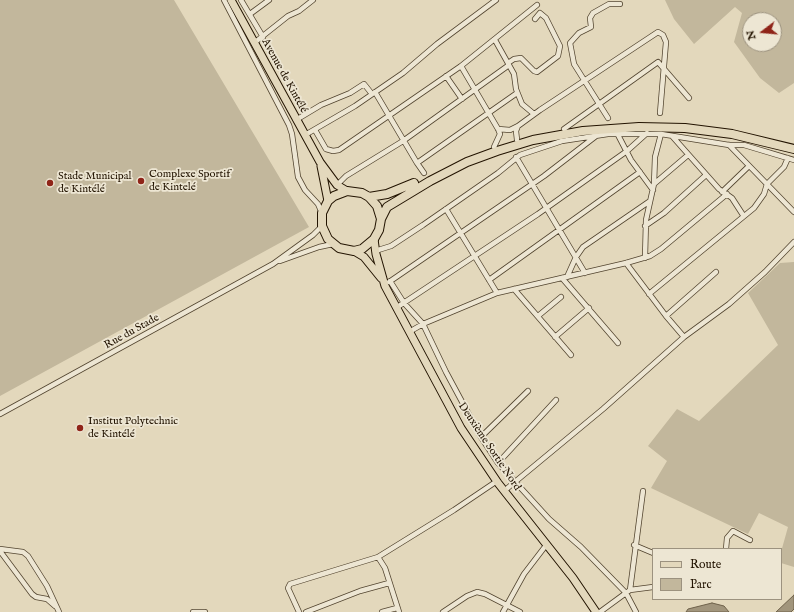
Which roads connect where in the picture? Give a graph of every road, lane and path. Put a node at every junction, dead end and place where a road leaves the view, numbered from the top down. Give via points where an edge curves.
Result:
1 (224, 0) edge
2 (231, 0) edge
3 (241, 0) edge
4 (269, 0) edge
5 (313, 0) edge
6 (496, 0) edge
7 (620, 4) dead end
8 (537, 5) dead end
9 (250, 14) junction
10 (536, 19) dead end
11 (263, 36) junction
12 (495, 40) junction
13 (254, 43) junction
14 (509, 64) junction
15 (461, 66) junction
16 (663, 67) junction
17 (446, 76) junction
18 (585, 81) junction
19 (475, 89) junction
20 (374, 93) junction
21 (517, 93) junction
22 (689, 98) dead end
23 (462, 99) junction
24 (599, 104) junction
25 (488, 113) junction
26 (660, 113) dead end
27 (534, 114) junction
28 (390, 116) junction
29 (608, 118) dead end
30 (296, 120) junction
31 (518, 126) junction
32 (498, 129) junction
33 (564, 129) junction
34 (315, 130) junction
35 (617, 133) junction
36 (647, 133) junction
37 (661, 134) junction
38 (305, 135) junction
39 (597, 135) junction
40 (672, 136) junction
41 (517, 140) junction
42 (403, 141) junction
43 (794, 144) edge
44 (729, 145) junction
45 (494, 147) junction
46 (794, 149) edge
47 (627, 151) junction
48 (688, 155) junction
49 (516, 158) junction
50 (788, 158) junction
51 (794, 160) edge
52 (320, 162) junction
53 (417, 163) junction
54 (749, 166) junction
55 (640, 172) junction
56 (424, 173) dead end
57 (706, 175) junction
58 (532, 184) junction
59 (654, 184) junction
60 (767, 184) junction
61 (337, 185) junction
62 (653, 190) junction
63 (347, 191) junction
64 (724, 193) junction
65 (369, 197) junction
66 (328, 201) junction
67 (650, 201) junction
68 (546, 207) junction
69 (446, 209) junction
70 (794, 212) edge
71 (322, 213) junction
72 (743, 215) junction
73 (381, 219) junction
74 (322, 226) junction
75 (646, 226) junction
76 (560, 229) junction
77 (460, 233) junction
78 (374, 239) junction
79 (794, 242) edge
80 (333, 244) junction
81 (354, 251) junction
82 (375, 251) junction
83 (475, 256) junction
84 (576, 257) junction
85 (645, 258) junction
86 (626, 263) junction
87 (273, 264) junction
88 (716, 272) dead end
89 (585, 273) junction
90 (564, 277) junction
91 (489, 280) junction
92 (386, 283) junction
93 (514, 289) junction
94 (497, 293) junction
95 (649, 294) junction
96 (561, 297) dead end
97 (404, 303) junction
98 (396, 308) junction
99 (589, 308) junction
100 (538, 316) junction
101 (666, 316) junction
102 (422, 324) junction
103 (409, 332) junction
104 (555, 337) junction
105 (684, 337) junction
106 (618, 343) dead end
107 (571, 355) dead end
108 (528, 391) dead end
109 (556, 400) dead end
110 (0, 414) edge
111 (481, 437) junction
112 (498, 463) junction
113 (496, 481) junction
114 (514, 482) junction
115 (504, 491) junction
116 (643, 491) dead end
117 (750, 540) dead end
118 (547, 544) junction
119 (634, 545) junction
120 (726, 548) edge
121 (0, 550) edge
122 (652, 553) edge
123 (378, 557) junction
124 (389, 583) junction
125 (652, 587) edge
126 (628, 591) junction
127 (507, 605) junction
128 (398, 610) edge
129 (58, 611) edge
130 (193, 612) edge
131 (204, 612) edge
132 (299, 612) edge
133 (306, 612) edge
134 (382, 612) edge
135 (443, 612) edge
136 (503, 612) edge
137 (520, 612) edge
138 (596, 612) edge
139 (600, 612) edge
140 (636, 612) edge

1 - 71 street via 289,125 298,177
2 - 13 main road, Avenue de Kintélé
3 - 9 street
4 - 9 street
5 - 11 street
6 - 20 street via 403,74
7 - 18 street via 609,4 593,13 590,18 591,27 579,33 570,42 574,64
8 - 12 street
9 - 11 street
10 - 14 street via 540,13 546,18 560,46 558,56 537,72 521,58 514,59
11 - 13 street
12 - 14 street
12 - 15 street
13 - 30 main road, Avenue de Kintélé
14 - 19 street
14 - 21 street via 515,76
15 - 17 street
15 - 19 street
16 - 18 street via 666,42 663,35 658,32
16 - 22 street
16 - 24 street via 657,63
16 - 26 street
17 - 23 street
17 - 28 street
18 - 24 street
18 - 27 street
19 - 23 street
19 - 25 street
20 - 28 street
20 - 30 street via 364,84
20 - 34 street
21 - 25 street
21 - 27 street via 524,107
23 - 42 street
24 - 29 street
24 - 33 street
25 - 32 street
25 - 53 street
27 - 31 street
28 - 34 street via 336,151 326,149
28 - 42 street
30 - 38 main road, Avenue de Kintélé
31 - 32 street via 510,130
31 - 41 street
32 - 45 street via 500,134
33 - 41 highway
33 - 43 highway via 626,122 689,123 738,130
34 - 38 street
35 - 36 street
35 - 39 street
35 - 47 street
36 - 37 street
36 - 47 street
37 - 40 street
37 - 59 street via 655,157
38 - 52 main road, Avenue de Kintélé
39 - 49 street via 554,143
39 - 58 street
40 - 44 street
40 - 48 street
41 - 45 highway
42 - 53 street
42 - 61 street via 346,176
44 - 50 street via 744,145
44 - 54 street
45 - 65 highway via 450,165 406,188
46 - 73 highway via 732,134 685,128 631,127 569,133 513,146 466,162 387,207
47 - 55 street
47 - 68 street
48 - 57 street
48 - 59 street
49 - 58 street
49 - 69 street
50 - 51 street
50 - 60 street via 784,167
52 - 61 main road, Avenue de Kintélé
52 - 66 main road, Avenue de Kintélé
53 - 56 street
54 - 60 street
54 - 64 street
55 - 62 street
55 - 76 street
57 - 64 street
57 - 75 street via 664,214
58 - 68 street
58 - 77 street
59 - 62 street
60 - 70 street
60 - 72 street via 764,194 754,208
61 - 63 main road, Avenue de Kintélé
62 - 67 street
63 - 65 highway via 362,193
63 - 66 highway
64 - 72 street via 732,198
64 - 85 street via 661,249
65 - 73 highway via 377,206
66 - 71 highway
67 - 75 street
67 - 84 street via 583,247
68 - 76 street
68 - 83 street
69 - 77 street
69 - 82 street via 393,245
71 - 74 highway
72 - 95 street
73 - 78 highway via 380,230
74 - 80 highway
74 - 87 street, Rue du Stade
75 - 85 street
76 - 84 street
76 - 91 street
77 - 83 street
77 - 92 street
78 - 81 highway via 362,249
78 - 82 main road, Deuxième Sortie Nord
79 - 105 street via 729,304
80 - 81 highway
80 - 87 street, Rue du Stade
81 - 92 main road, Deuxième Sortie Nord via 364,257
82 - 92 main road, Deuxième Sortie Nord
83 - 91 street
83 - 97 street
84 - 89 street
84 - 90 street
85 - 86 street
86 - 89 street
86 - 95 street
87 - 110 street, Rue du Stade
88 - 101 street
89 - 90 street
90 - 93 street
90 - 99 street
91 - 94 street
92 - 97 street
92 - 98 main road, Deuxième Sortie Nord
93 - 94 street
93 - 100 street
94 - 102 street
95 - 101 street
96 - 100 street
97 - 98 street
97 - 102 street
98 - 103 main road, Deuxième Sortie Nord
99 - 104 street
99 - 106 street
100 - 104 street
101 - 105 street
102 - 103 street
102 - 111 street
103 - 113 main road, Deuxième Sortie Nord via 454,416
104 - 107 street
105 - 114 street via 603,409
108 - 111 street
109 - 112 street
111 - 112 street
112 - 114 street
113 - 115 main road, Deuxième Sortie Nord
113 - 123 street
114 - 115 street
114 - 126 street
115 - 118 main road, Deuxième Sortie Nord
116 - 119 street
117 - 120 street via 733,531 727,538
118 - 127 street via 524,574
118 - 138 main road, Deuxième Sortie Nord
119 - 122 street
119 - 126 street
121 - 129 street via 32,594 47,599
121 - 129 street via 23,552 28,556 47,586
123 - 124 street
123 - 132 street via 290,584 288,588
124 - 128 street
124 - 133 street via 360,591
125 - 126 street
126 - 139 street
126 - 140 street
127 - 135 street via 477,592
127 - 136 street
127 - 137 street
128 - 134 street
130 - 131 street

